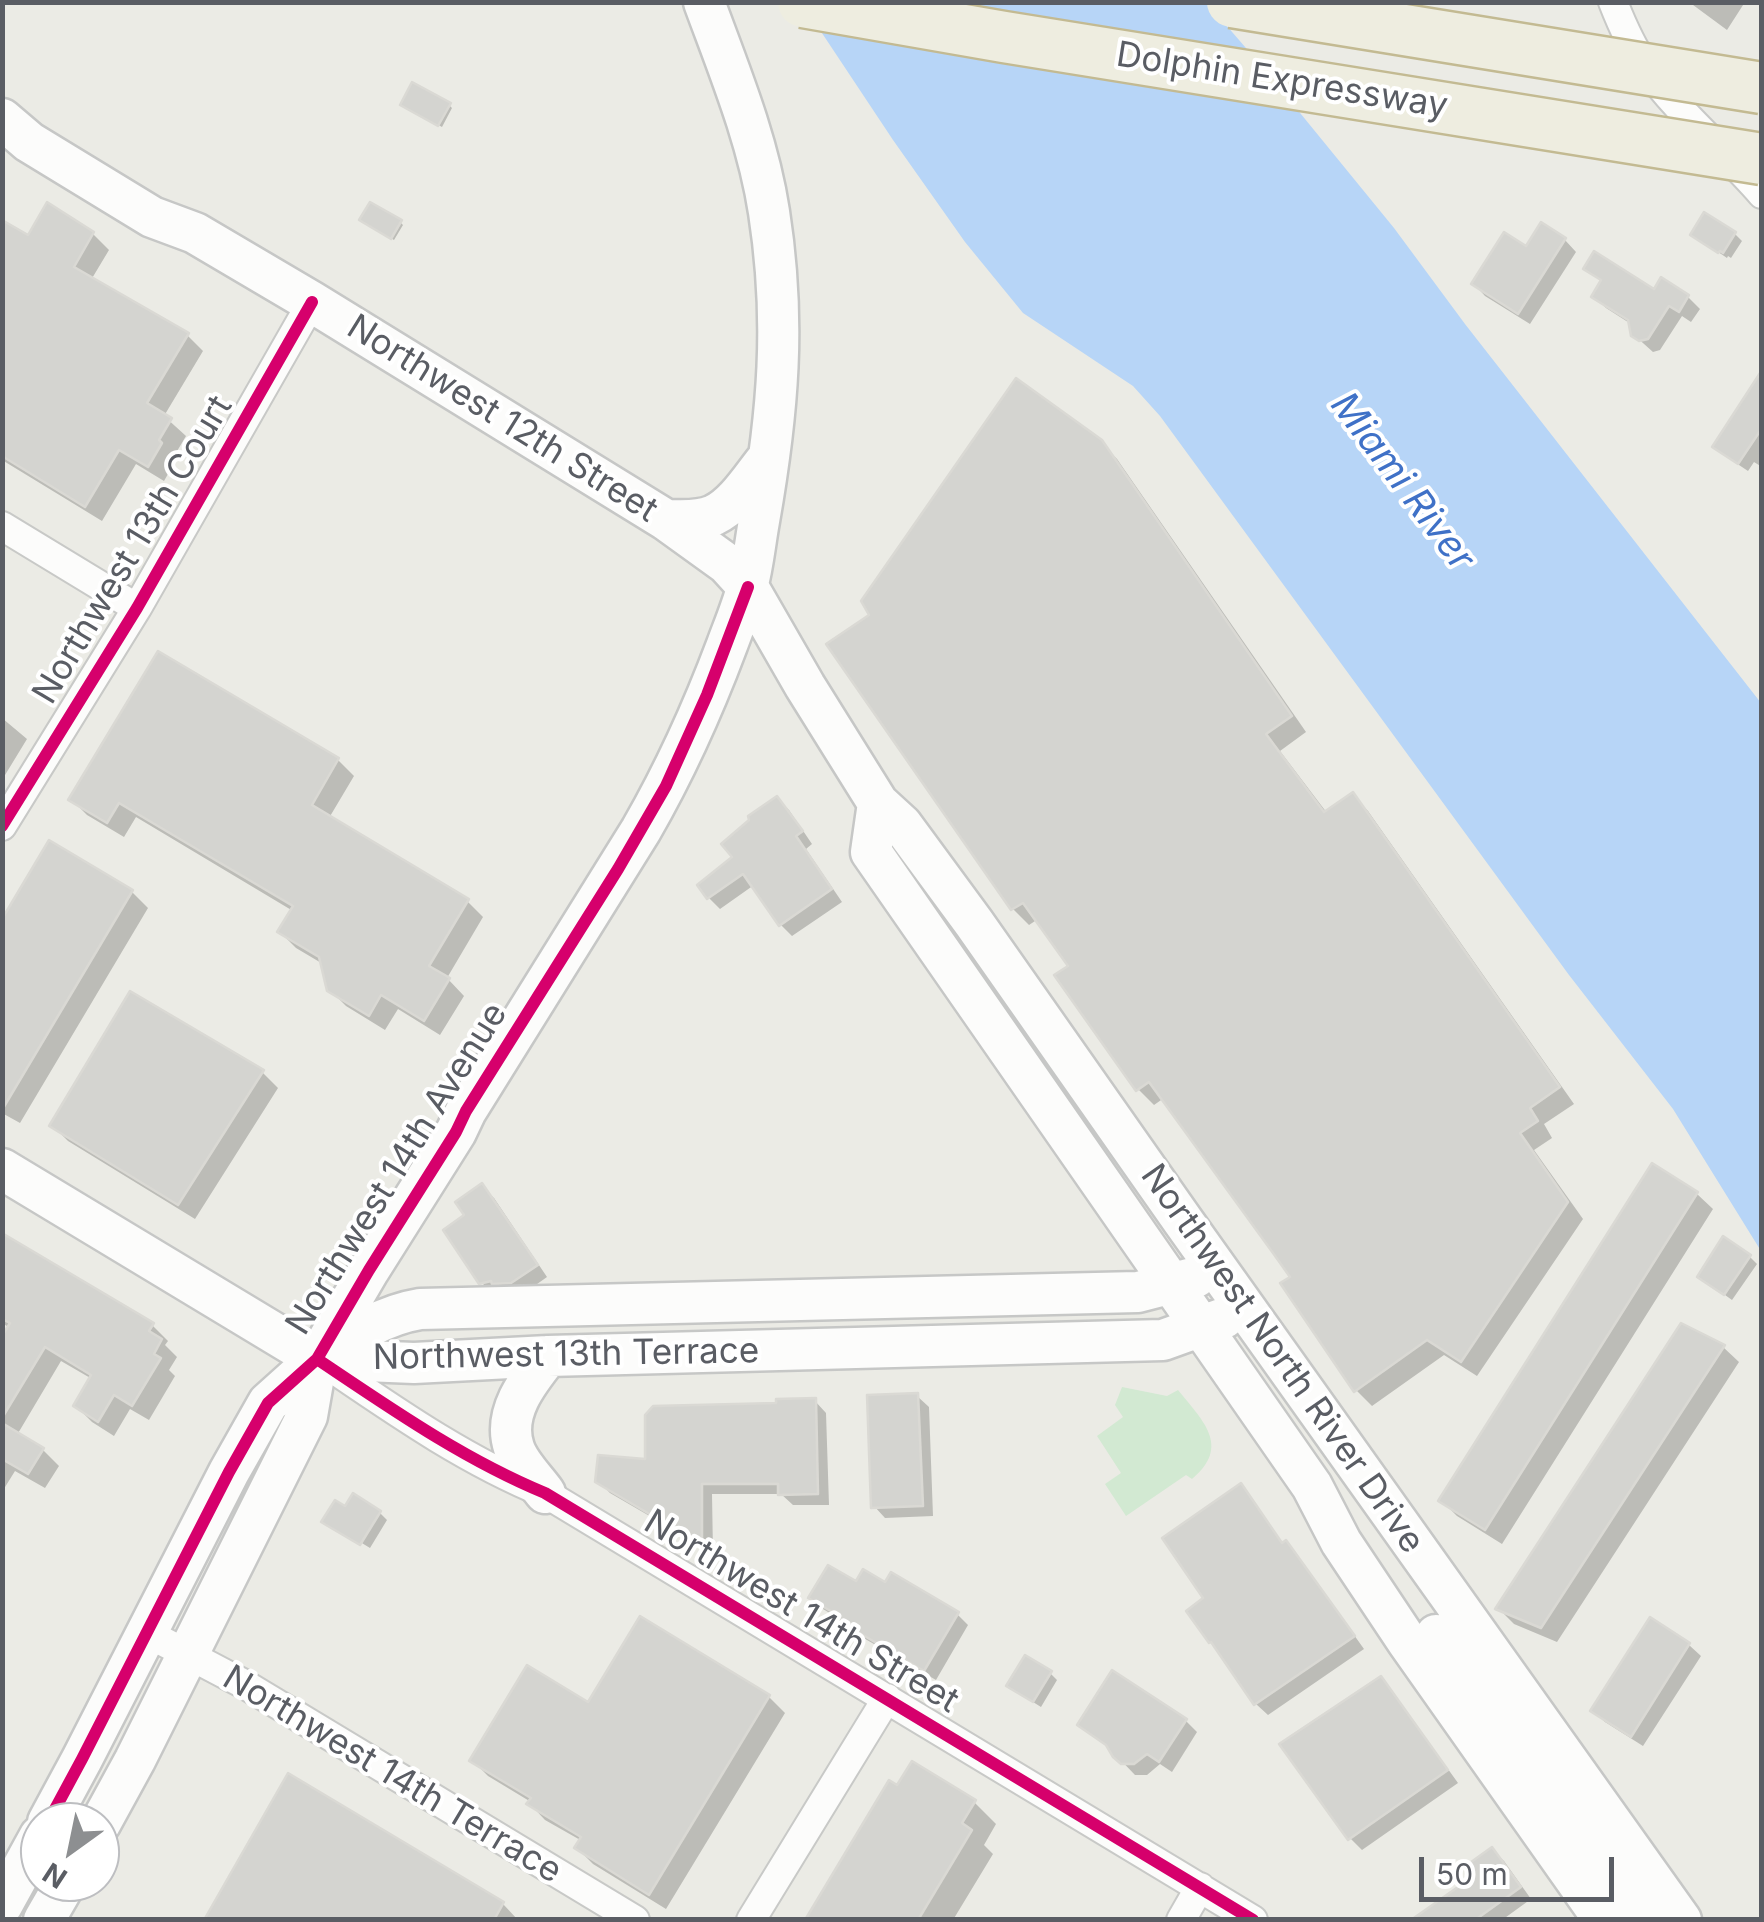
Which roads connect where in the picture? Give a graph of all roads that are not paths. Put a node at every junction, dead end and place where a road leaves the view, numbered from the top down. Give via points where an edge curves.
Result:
1 (704, 2) edge
2 (803, 2) edge
3 (1232, 2) edge
4 (1613, 2) edge
5 (1762, 88) edge
6 (3, 119) edge
7 (1762, 159) edge
8 (1762, 194) edge
9 (312, 302) junction
10 (771, 455) junction
11 (666, 520) junction
12 (2, 526) edge
13 (748, 587) junction
14 (136, 608) junction
15 (878, 803) junction
16 (2, 826) edge
17 (2, 1169) edge
18 (1219, 1271) junction
19 (1172, 1283) junction
20 (1246, 1309) junction
21 (1200, 1328) junction
22 (548, 1356) junction
23 (318, 1359) junction
24 (545, 1493) junction
25 (147, 1633) junction
26 (187, 1654) junction
27 (887, 1698) junction
28 (58, 1802) edge
29 (112, 1802) edge
30 (20, 1872) edge
31 (1200, 1887) junction
32 (2, 1905) edge
33 (1621, 1910) edge
34 (26, 1920) edge
35 (635, 1920) edge
36 (751, 1920) edge
37 (1181, 1920) edge
38 (1253, 1920) edge
39 (1681, 1920) edge

1 - 10 main road via 740,100 769,210 779,321
2 - 7 highway, Dolphin Expressway, bridge
3 - 5 highway, Dolphin Expressway, bridge
4 - 8 street via 1643,64
6 - 9 main road, Northwest 12th Street via 152,218 195,232
9 - 11 main road, Northwest 12th Street
9 - 14 street, Northwest 13th Court
10 - 11 main road via 716,515
10 - 13 main road
11 - 13 main road, Northwest 12th Street
12 - 14 street
13 - 15 main road, Northwest North River Drive
13 - 23 main road, Northwest 14th Avenue via 654,808
14 - 16 street, Northwest 13th Court
15 - 18 main road, Northwest North River Drive via 902,824
15 - 19 main road, Northwest North River Drive via 872,852
17 - 23 main road, Northwest 14th Street
18 - 19 main road, Northwest 13th Terrace
18 - 20 main road, Northwest North River Drive
19 - 21 main road, Northwest North River Drive
19 - 23 main road, Northwest 13th Terrace via 1138,1292 420,1309 366,1327
20 - 21 main road, Northwest 13th Terrace
20 - 39 main road, Northwest North River Drive
21 - 22 main road, Northwest 13th Terrace via 1163,1340
21 - 33 main road, Northwest North River Drive via 1312,1486 1470,1680
22 - 23 main road, Northwest 13th Terrace
22 - 24 main road via 520,1392 511,1424 514,1449
23 - 24 street, Northwest 14th Street via 502,1475
23 - 25 main road, Northwest 14th Avenue via 268,1402
23 - 26 main road, Northwest 14th Avenue via 307,1416
24 - 27 street, Northwest 14th Street
25 - 26 street, Northwest 14th Terrace
25 - 28 main road, Northwest 14th Avenue
26 - 29 main road, Northwest 14th Avenue
26 - 35 street, Northwest 14th Terrace
27 - 31 street, Northwest 14th Street
27 - 36 street
30 - 32 main road
31 - 37 street
31 - 38 street, Northwest 14th Street
32 - 34 street

